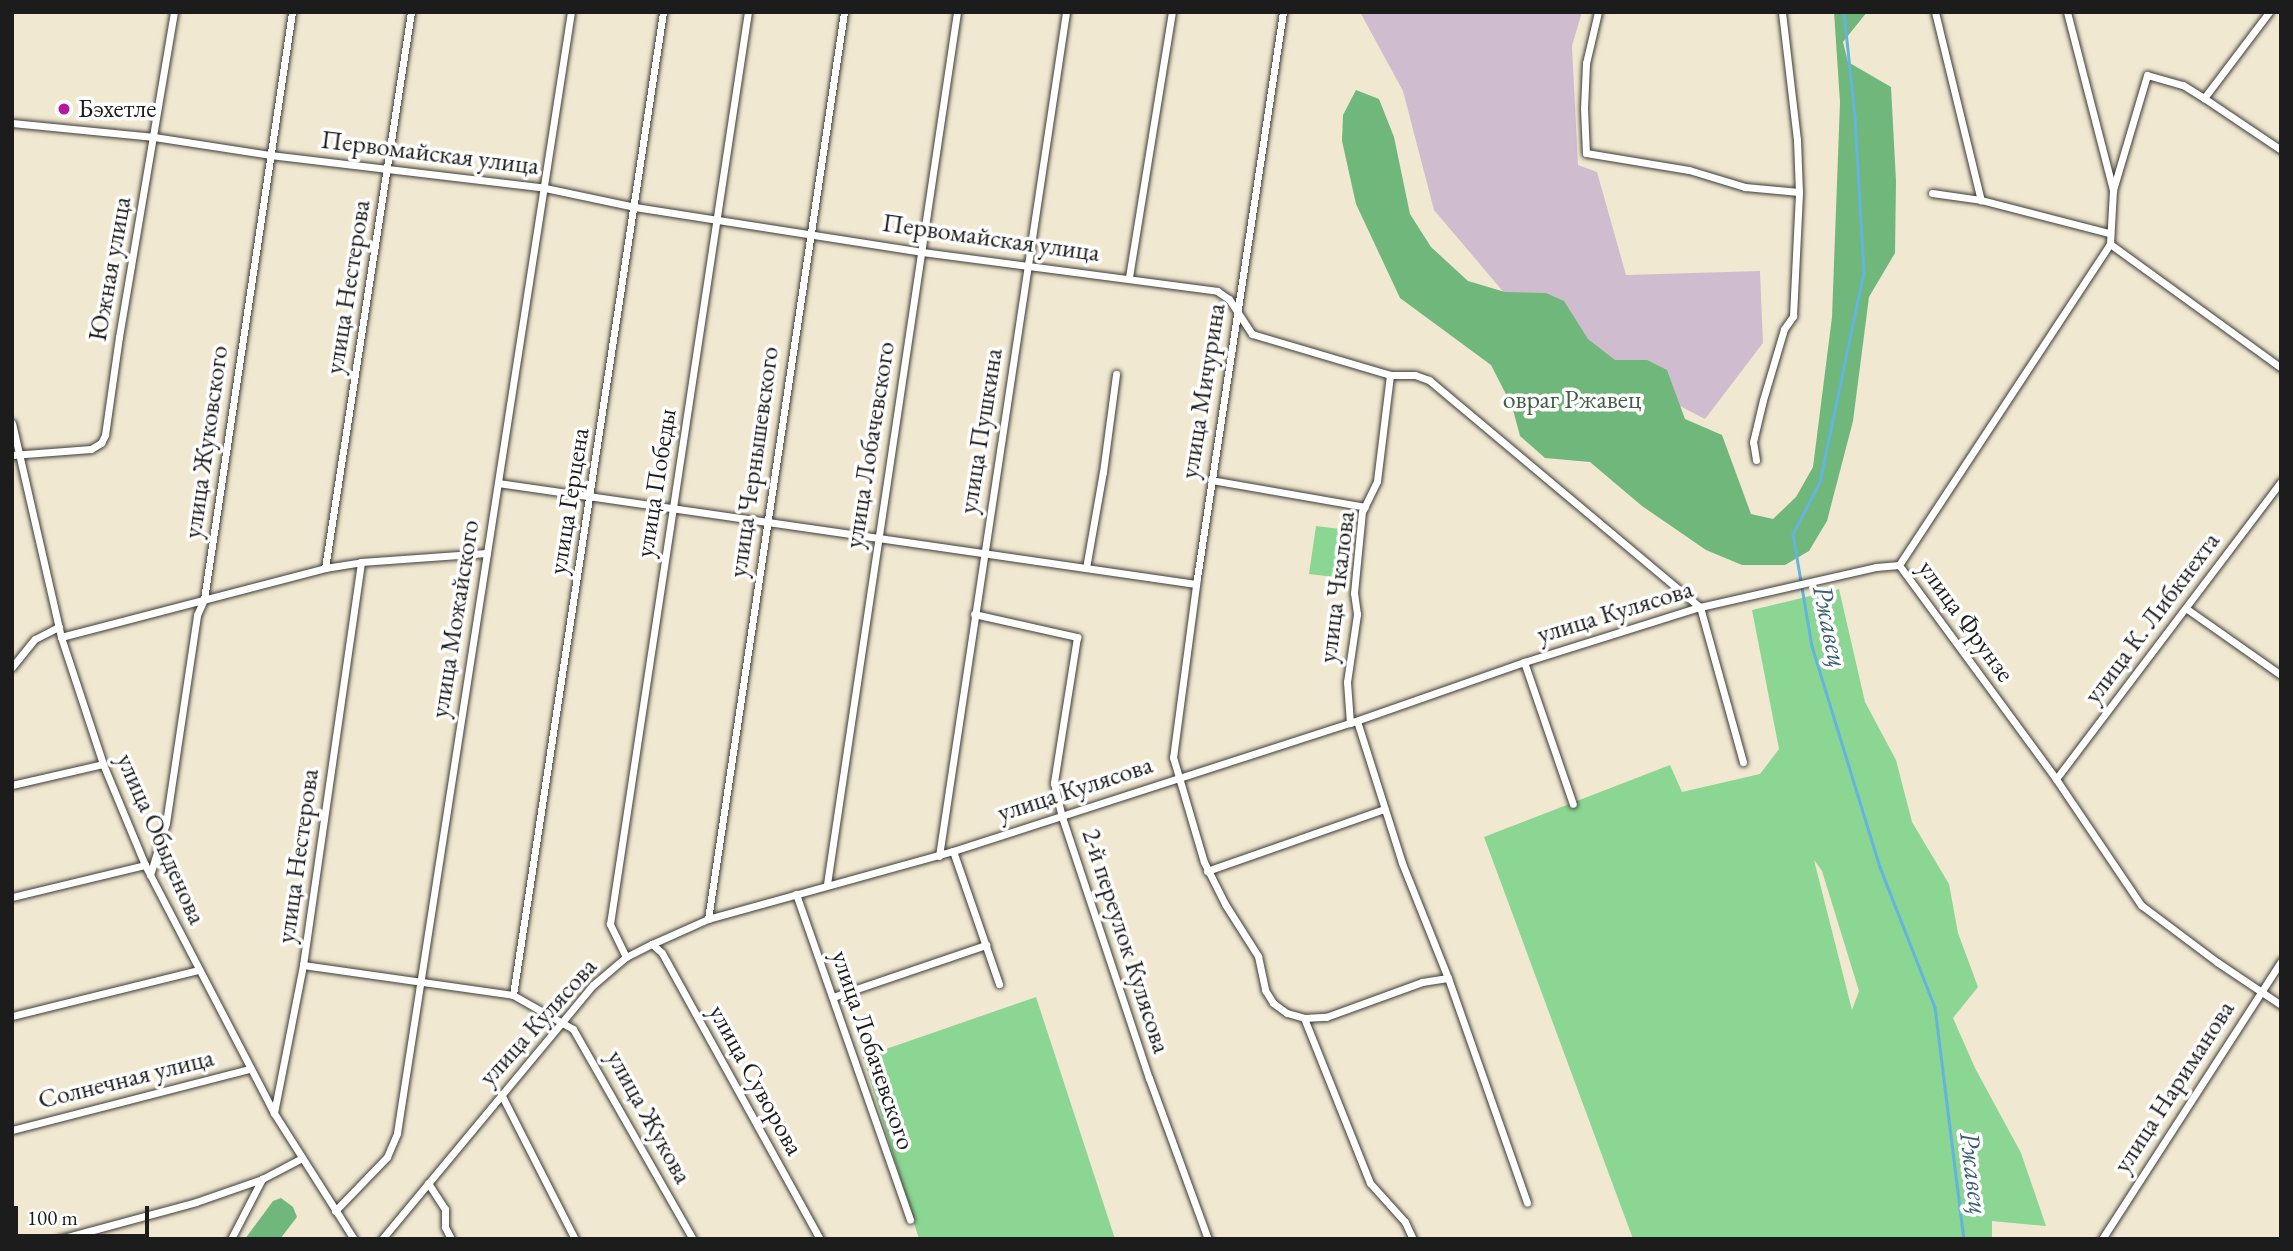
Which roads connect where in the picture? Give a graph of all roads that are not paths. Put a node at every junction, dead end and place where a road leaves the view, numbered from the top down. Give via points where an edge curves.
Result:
1 (174, 12) edge
2 (292, 12) edge
3 (411, 12) edge
4 (571, 12) edge
5 (663, 12) edge
6 (748, 12) edge
7 (844, 12) edge
8 (957, 12) edge
9 (1066, 12) edge
10 (1172, 12) edge
11 (1283, 12) edge
12 (1598, 12) edge
13 (1782, 12) edge
14 (1935, 12) edge
15 (2067, 12) edge
16 (2269, 12) edge
17 (2204, 98) junction
18 (12, 123) edge
19 (154, 137) junction
20 (2281, 150) edge
21 (270, 155) junction
22 (388, 167) junction
23 (545, 188) junction
24 (2113, 190) junction
25 (1799, 192) junction
26 (1932, 193) dead end
27 (1981, 200) junction
28 (635, 207) junction
29 (718, 219) junction
30 (808, 233) junction
31 (2109, 233) junction
32 (2110, 244) junction
33 (922, 251) junction
34 (1027, 266) junction
35 (1129, 277) junction
36 (1236, 314) junction
37 (2281, 368) edge
38 (1116, 374) dead end
39 (1390, 375) junction
40 (12, 423) edge
41 (16, 455) edge
42 (1756, 460) dead end
43 (1211, 480) junction
44 (2281, 481) edge
45 (498, 483) junction
46 (591, 496) junction
47 (673, 506) junction
48 (1365, 507) junction
49 (766, 520) junction
50 (877, 537) junction
51 (983, 552) junction
52 (487, 553) junction
53 (361, 562) junction
54 (1899, 565) junction
55 (325, 568) junction
56 (1086, 568) junction
57 (1196, 584) junction
58 (204, 598) junction
59 (1700, 607) junction
60 (2187, 610) junction
61 (974, 614) junction
62 (59, 626) junction
63 (61, 637) junction
64 (1524, 662) junction
65 (12, 667) edge
66 (2281, 675) edge
67 (1353, 722) junction
68 (1743, 762) dead end
69 (103, 764) junction
70 (1177, 777) junction
71 (2056, 779) junction
72 (12, 785) edge
73 (1573, 804) dead end
74 (1384, 809) junction
75 (1062, 817) junction
76 (953, 851) junction
77 (939, 856) junction
78 (145, 865) junction
79 (1207, 871) junction
80 (150, 875) junction
81 (827, 884) junction
82 (796, 894) junction
83 (12, 897) edge
84 (708, 919) junction
85 (652, 944) junction
86 (986, 945) junction
87 (626, 957) junction
88 (2281, 961) edge
89 (303, 965) junction
90 (198, 970) junction
91 (1448, 978) junction
92 (420, 981) junction
93 (999, 984) dead end
94 (2261, 992) junction
95 (513, 995) junction
96 (833, 997) junction
97 (2281, 1004) edge
98 (12, 1016) edge
99 (1304, 1018) junction
100 (560, 1024) junction
101 (250, 1069) junction
102 (501, 1094) junction
103 (274, 1113) junction
104 (12, 1130) edge
105 (302, 1158) junction
106 (262, 1179) junction
107 (428, 1183) junction
108 (1527, 1202) dead end
109 (335, 1211) junction
110 (910, 1220) dead end
111 (2102, 1237) edge
112 (60, 1239) edge
113 (231, 1239) edge
114 (354, 1239) edge
115 (382, 1239) edge
116 (451, 1239) edge
117 (575, 1239) edge
118 (693, 1239) edge
119 (820, 1239) edge
120 (1208, 1239) edge
121 (1413, 1239) edge

1 - 19 street, Южная улица
2 - 21 street, улица Жуковского
3 - 22 street, улица Нестерова
4 - 23 street, улица Можайского
5 - 28 street, улица Герцена
6 - 29 street, улица Победы
7 - 30 street, улица Чернышевского
8 - 33 street, улица Лобачевского
9 - 34 street, улица Пушкина
10 - 35 street
11 - 36 street, улица Мичурина
12 - 25 street via 1586,63 1586,153 1689,170 1745,187
13 - 25 street
14 - 27 street
15 - 24 street
16 - 17 street
17 - 20 street
17 - 24 street via 2183,85 2147,75
18 - 19 street, Первомайская улица
19 - 21 street, Первомайская улица
19 - 41 street, Южная улица via 102,443 91,449
21 - 22 street, Первомайская улица
21 - 58 street, улица Жуковского
22 - 23 street, Первомайская улица
22 - 55 street, улица Нестерова
23 - 28 street, Первомайская улица
23 - 45 street, улица Можайского
24 - 31 street
25 - 42 street via 1793,316 1784,329 1763,400 1753,442
26 - 27 street
27 - 31 street
28 - 29 street, Первомайская улица
28 - 46 street, улица Герцена
29 - 30 street, Первомайская улица
29 - 47 street, улица Победы
30 - 33 street, Первомайская улица
30 - 49 street, улица Чернышевского
31 - 32 street
32 - 37 street
32 - 54 street, улица Фрунзе
33 - 34 street, Первомайская улица
33 - 50 street, улица Лобачевского
34 - 35 street, Первомайская улица
34 - 51 street, улица Пушкина
35 - 36 street, Первомайская улица via 1217,291 1229,299
36 - 39 street, Первомайская улица via 1252,334
36 - 43 street, улица Мичурина
38 - 56 street
39 - 48 street, улица Чкалова via 1377,481
39 - 59 street, Первомайская улица via 1415,374 1429,380
40 - 41 street, улица Обыденова
41 - 62 street, улица Обыденова
43 - 48 street
43 - 57 street, улица Мичурина
44 - 60 street, улица К. Либкнехта
45 - 46 street
45 - 52 street, улица Можайского
46 - 47 street
46 - 95 street, улица Герцена
47 - 49 street
47 - 87 street, улица Победы via 610,924
48 - 67 street, улица Чкалова via 1347,682
49 - 50 street
49 - 84 street, улица Чернышевского
50 - 51 street
50 - 81 street, улица Лобачевского
51 - 56 street
51 - 61 street, улица Пушкина
52 - 53 street
52 - 92 street, улица Можайского
53 - 55 street
53 - 89 street, улица Нестерова
54 - 59 street, улица Кулясова
54 - 71 street, улица Фрунзе
55 - 58 street
56 - 57 street
57 - 70 street, улица Мичурина via 1173,757
58 - 63 street
58 - 80 street, улица Жуковского via 197,615 166,823
59 - 64 street, улица Кулясова
59 - 68 street
60 - 66 street
60 - 71 street, улица К. Либкнехта
61 - 75 street, 2-й переулок Кулясова via 1077,637 1054,783
61 - 77 street, улица Пушкина
62 - 63 street, улица Обыденова
62 - 65 street via 35,639
63 - 69 street, улица Обыденова
64 - 67 street, улица Кулясова
64 - 73 street
67 - 70 street, улица Кулясова
67 - 74 street, улица Чкалова
69 - 72 street
69 - 78 street, улица Обыденова
70 - 75 street, улица Кулясова
70 - 79 street, улица Мичурина
71 - 94 street, улица Фрунзе via 2141,905
74 - 79 street
74 - 91 street, улица Чкалова
75 - 76 street, улица Кулясова
75 - 120 street, 2-й переулок Кулясова
76 - 77 street, улица Кулясова
76 - 86 street
77 - 81 street, улица Кулясова
78 - 80 street, улица Обыденова
78 - 83 street
79 - 99 street, улица Мичурина via 1258,956 1265,990 1273,1003
80 - 90 street, улица Обыденова
81 - 82 street, улица Кулясова
82 - 84 street, улица Кулясова
82 - 96 street, улица Лобачевского
84 - 85 street, улица Кулясова
85 - 87 street, улица Кулясова
85 - 119 street, улица Суворова via 662,953
86 - 93 street
86 - 96 street
87 - 100 street, улица Кулясова via 593,985
88 - 94 street, улица Нариманова
89 - 92 street
89 - 103 street, улица Нестерова
90 - 98 street
90 - 101 street, улица Обыденова
91 - 99 street via 1422,982 1326,1017
91 - 108 street, улица Чкалова
92 - 95 street
92 - 109 street, улица Можайского via 397,1133 387,1157
94 - 97 street, улица Фрунзе
94 - 111 street, улица Нариманова
95 - 100 street, улица Жукова
96 - 110 street, улица Лобачевского
99 - 121 street via 1370,1183 1405,1222
100 - 102 street, улица Кулясова
100 - 118 street, улица Жукова via 580,1038
101 - 103 street, улица Обыденова
101 - 104 street, Солнечная улица
102 - 107 street, улица Кулясова
102 - 117 street
103 - 105 street, улица Обыденова
105 - 106 street
105 - 109 street, улица Обыденова
106 - 112 street
106 - 113 street
107 - 115 street, улица Кулясова
107 - 116 street via 445,1209 445,1227
109 - 114 street, улица Обыденова

